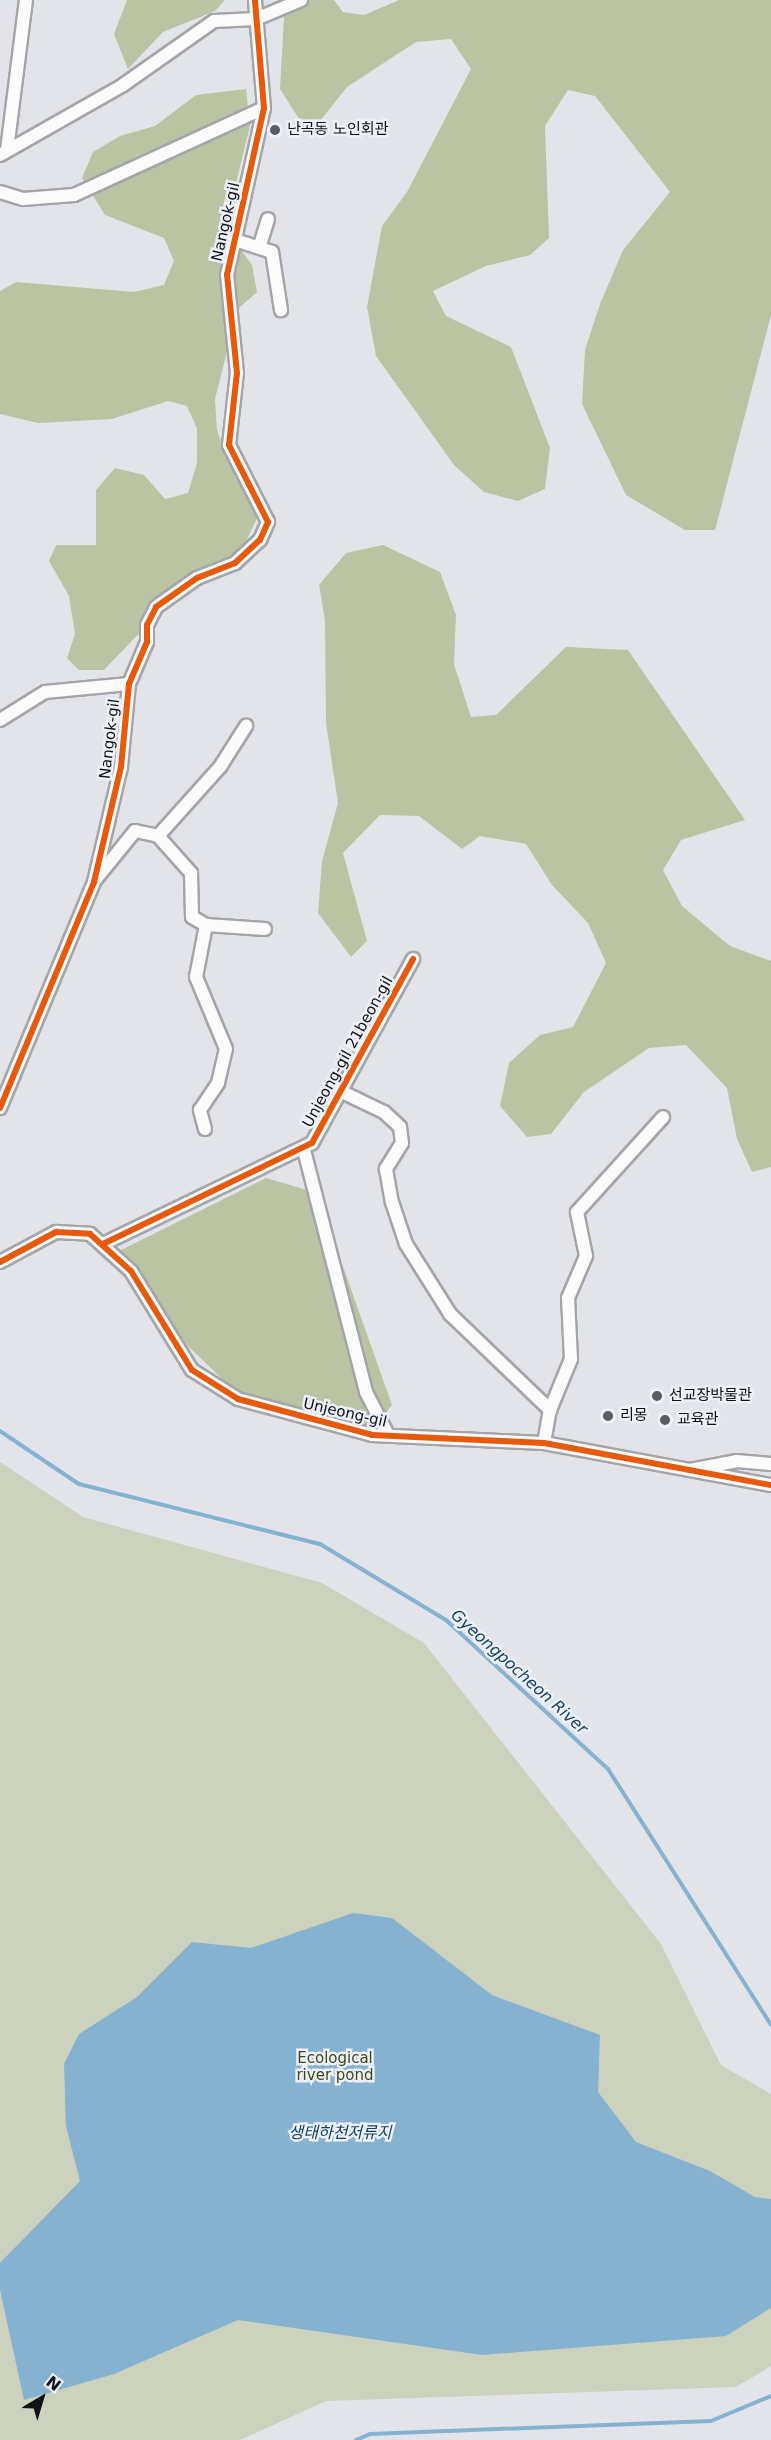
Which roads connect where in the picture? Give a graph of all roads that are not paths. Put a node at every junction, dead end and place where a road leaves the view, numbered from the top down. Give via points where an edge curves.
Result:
1 (26, 0) edge
2 (255, 0) edge
3 (301, 0) edge
4 (256, 19) junction
5 (264, 108) junction
6 (3, 153) edge
7 (0, 192) edge
8 (268, 219) dead end
9 (235, 240) junction
10 (260, 244) junction
11 (281, 310) dead end
12 (129, 684) junction
13 (0, 720) edge
14 (246, 726) dead end
15 (158, 836) junction
16 (94, 882) junction
17 (206, 925) junction
18 (265, 929) dead end
19 (413, 959) dead end
20 (338, 1089) junction
21 (0, 1108) edge
22 (663, 1117) dead end
23 (205, 1129) dead end
24 (304, 1150) junction
25 (105, 1243) junction
26 (0, 1262) edge
27 (550, 1410) junction
28 (388, 1435) junction
29 (544, 1443) junction
30 (771, 1464) edge
31 (686, 1470) junction
32 (771, 1485) edge

1 - 6 street
2 - 4 street, Nangok-gil
3 - 4 street
4 - 5 street, Nangok-gil
4 - 6 street via 214,21 123,85
5 - 7 street via 74,195 22,199
5 - 9 street, Nangok-gil
8 - 10 street
9 - 10 street
9 - 12 street, Nangok-gil via 227,275 237,373 229,445 268,522 260,540 235,563 196,578 156,607
10 - 11 street via 272,252
12 - 13 street via 45,692
12 - 16 street, Nangok-gil via 121,767
14 - 15 street via 220,767
15 - 16 street via 135,831
15 - 17 street via 191,873 194,890 188,911
16 - 21 street, Nangok-gil
17 - 18 street
17 - 23 street via 196,977 226,1049 218,1083 200,1110
19 - 20 street, Unjeong-gil 21beon-gil
20 - 24 street, Unjeong-gil 21beon-gil
20 - 27 street via 384,1112 400,1127 402,1143 386,1169 406,1244 450,1314
22 - 27 street via 577,1212 586,1256 568,1298 571,1359
24 - 25 street, Unjeong-gil 21beon-gil
24 - 28 street via 366,1392
25 - 26 street, Unjeong-gil via 74,1230 56,1232
25 - 28 street, Unjeong-gil via 146,1292 186,1362 216,1390
27 - 29 street
28 - 29 street, Unjeong-gil
29 - 31 street, Unjeong-gil
30 - 31 street via 737,1461
31 - 32 street, Unjeong-gil

